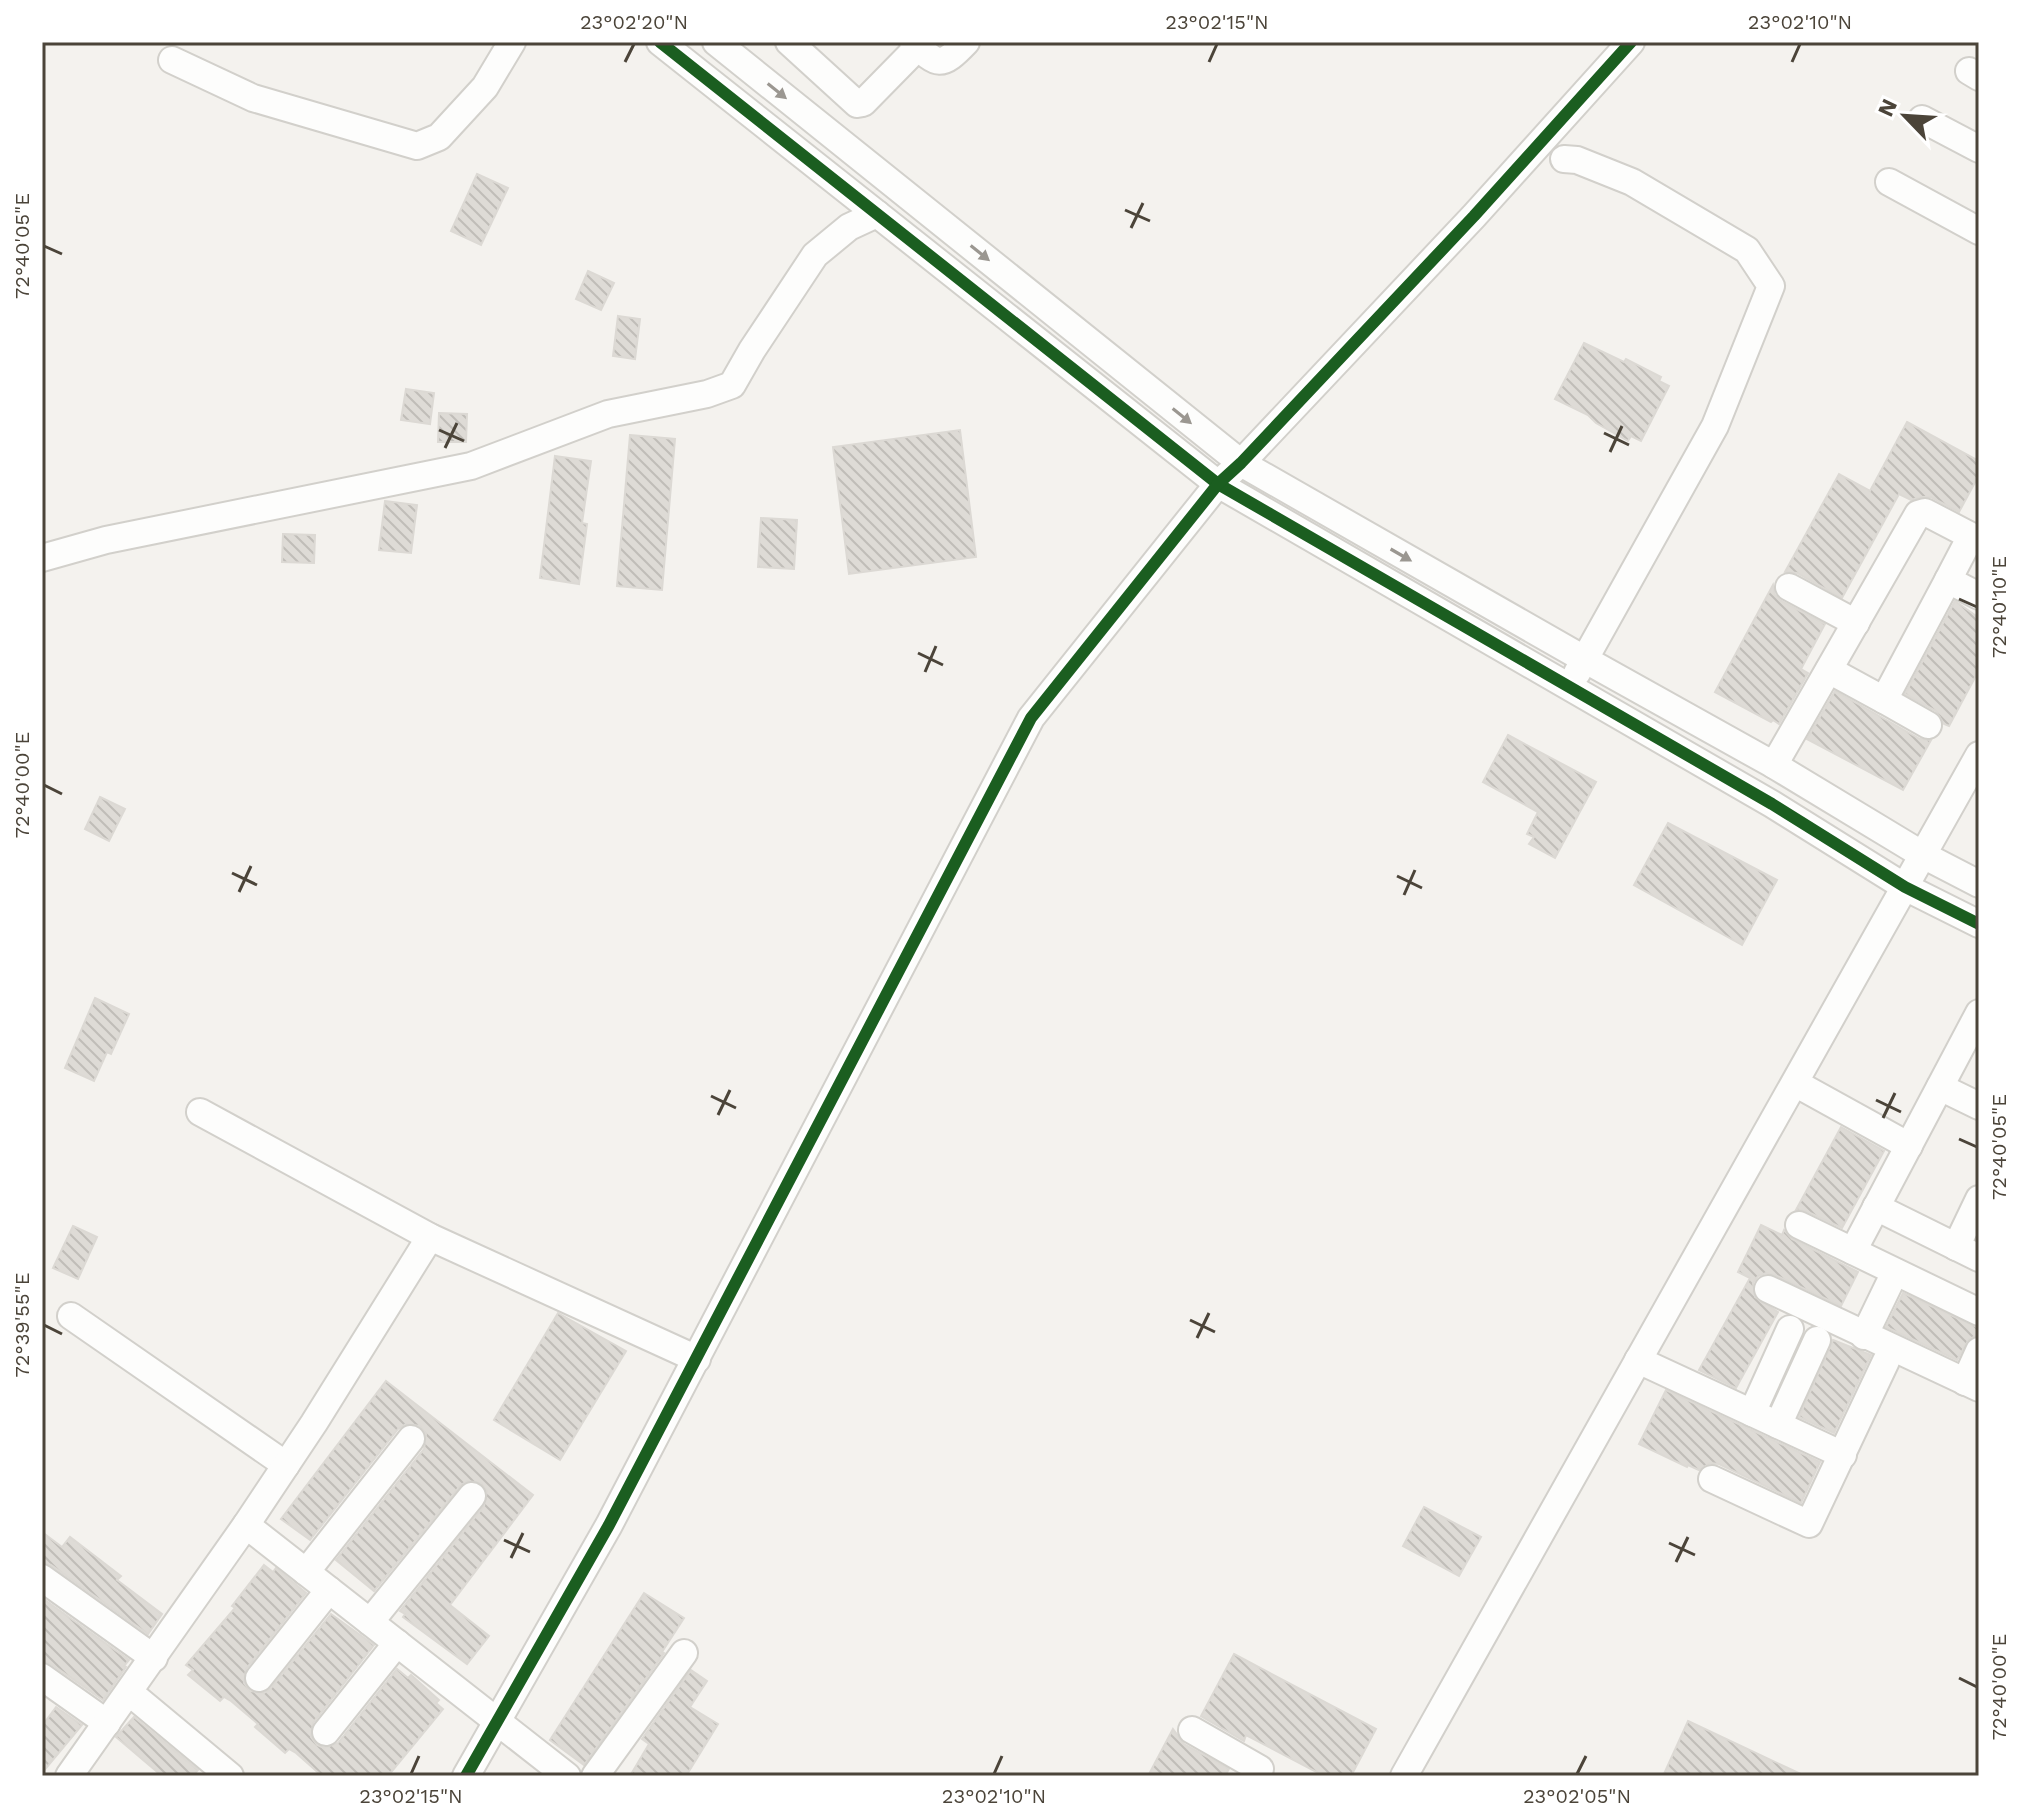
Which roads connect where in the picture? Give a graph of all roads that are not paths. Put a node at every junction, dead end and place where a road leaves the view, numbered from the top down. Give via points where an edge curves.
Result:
1 (512, 42) edge
2 (716, 42) edge
3 (789, 42) edge
4 (966, 42) edge
5 (1631, 42) edge
6 (916, 44) edge
7 (671, 45) edge
8 (172, 60) dead end
9 (1922, 119) dead end
10 (1979, 149) edge
11 (1564, 159) dead end
12 (1889, 182) dead end
13 (877, 214) junction
14 (1979, 231) edge
15 (1241, 463) junction
16 (1218, 484) junction
17 (1975, 529) edge
18 (42, 558) edge
19 (1948, 580) junction
20 (1789, 587) dead end
21 (1979, 596) edge
22 (1856, 623) junction
23 (1584, 659) junction
24 (1829, 670) junction
25 (1571, 687) junction
26 (1884, 700) junction
27 (1928, 725) dead end
28 (1979, 755) edge
29 (1774, 765) junction
30 (1923, 855) junction
31 (1979, 884) edge
32 (1905, 887) junction
33 (1979, 924) edge
34 (1979, 1013) edge
35 (1970, 1051) edge
36 (1795, 1083) junction
37 (1940, 1087) junction
38 (1979, 1106) edge
39 (200, 1112) dead end
40 (1909, 1146) junction
41 (1979, 1199) edge
42 (1876, 1207) junction
43 (1799, 1225) dead end
44 (430, 1237) junction
45 (1853, 1251) junction
46 (1967, 1252) edge
47 (1895, 1272) junction
48 (1768, 1289) dead end
49 (1979, 1312) edge
50 (71, 1316) dead end
51 (1790, 1329) dead end
52 (1864, 1336) junction
53 (1817, 1340) dead end
54 (1979, 1351) edge
55 (697, 1359) junction
56 (1638, 1360) junction
57 (1886, 1361) dead end
58 (1972, 1385) edge
59 (1752, 1413) junction
60 (1778, 1425) junction
61 (411, 1439) dead end
62 (1843, 1455) junction
63 (286, 1465) junction
64 (1712, 1479) dead end
65 (472, 1496) dead end
66 (246, 1525) junction
67 (306, 1572) junction
68 (42, 1578) edge
69 (329, 1590) junction
70 (370, 1622) junction
71 (397, 1643) junction
72 (684, 1653) dead end
73 (154, 1658) junction
74 (42, 1677) edge
75 (259, 1678) dead end
76 (129, 1692) junction
77 (496, 1720) junction
78 (107, 1723) junction
79 (1192, 1730) dead end
80 (326, 1732) dead end
81 (79, 1773) edge
82 (1263, 1774) edge
83 (230, 1776) edge
84 (466, 1776) edge
85 (567, 1776) edge
86 (595, 1776) edge
87 (1404, 1776) edge

1 - 8 street via 485,87 439,137 417,146 253,98
2 -> 15 street
3 - 6 street via 857,104
4 - 6 street via 940,62
5 - 15 street
7 - 13 street
9 - 10 street
11 - 23 street via 1632,182 1747,250 1771,286 1715,426
12 - 14 street
13 - 16 street
13 - 18 street via 849,227 815,255 732,385 608,414 471,466 106,540
15 - 16 street
15 -> 23 street
16 - 25 street
16 - 55 street via 1031,718
17 - 19 street
17 - 22 street via 1918,514
19 - 21 street
19 - 26 street
20 - 22 street
22 - 24 street
23 - 25 street
23 - 29 street
24 - 26 street
24 - 29 street
25 - 32 street
26 - 27 street
28 - 30 street
29 - 30 street
30 - 31 street
30 - 32 street
32 - 33 street
32 - 36 street
34 - 35 street
35 - 37 street
36 - 40 street
36 - 56 street
37 - 38 street
37 - 40 street
39 - 44 street
40 - 42 street
41 - 46 street
42 - 45 street
42 - 46 street
43 - 45 street
44 - 55 street
44 - 63 street
45 - 47 street
47 - 49 street
47 - 52 street
48 - 52 street
50 - 63 street
51 - 59 street
52 - 58 street
53 - 60 street
54 - 58 street
55 - 77 street
56 - 59 street
56 - 87 street
57 - 62 street
59 - 60 street
60 - 62 street
61 - 67 street
62 - 64 street via 1809,1524
63 - 66 street
65 - 70 street
66 - 67 street
66 - 73 street
67 - 69 street
68 - 73 street
69 - 70 street
69 - 75 street
70 - 71 street
71 - 77 street
71 - 80 street
72 - 86 street
73 - 76 street
74 - 78 street
76 - 78 street
76 - 83 street
77 - 84 street
77 - 85 street
78 - 81 street
79 - 82 street

